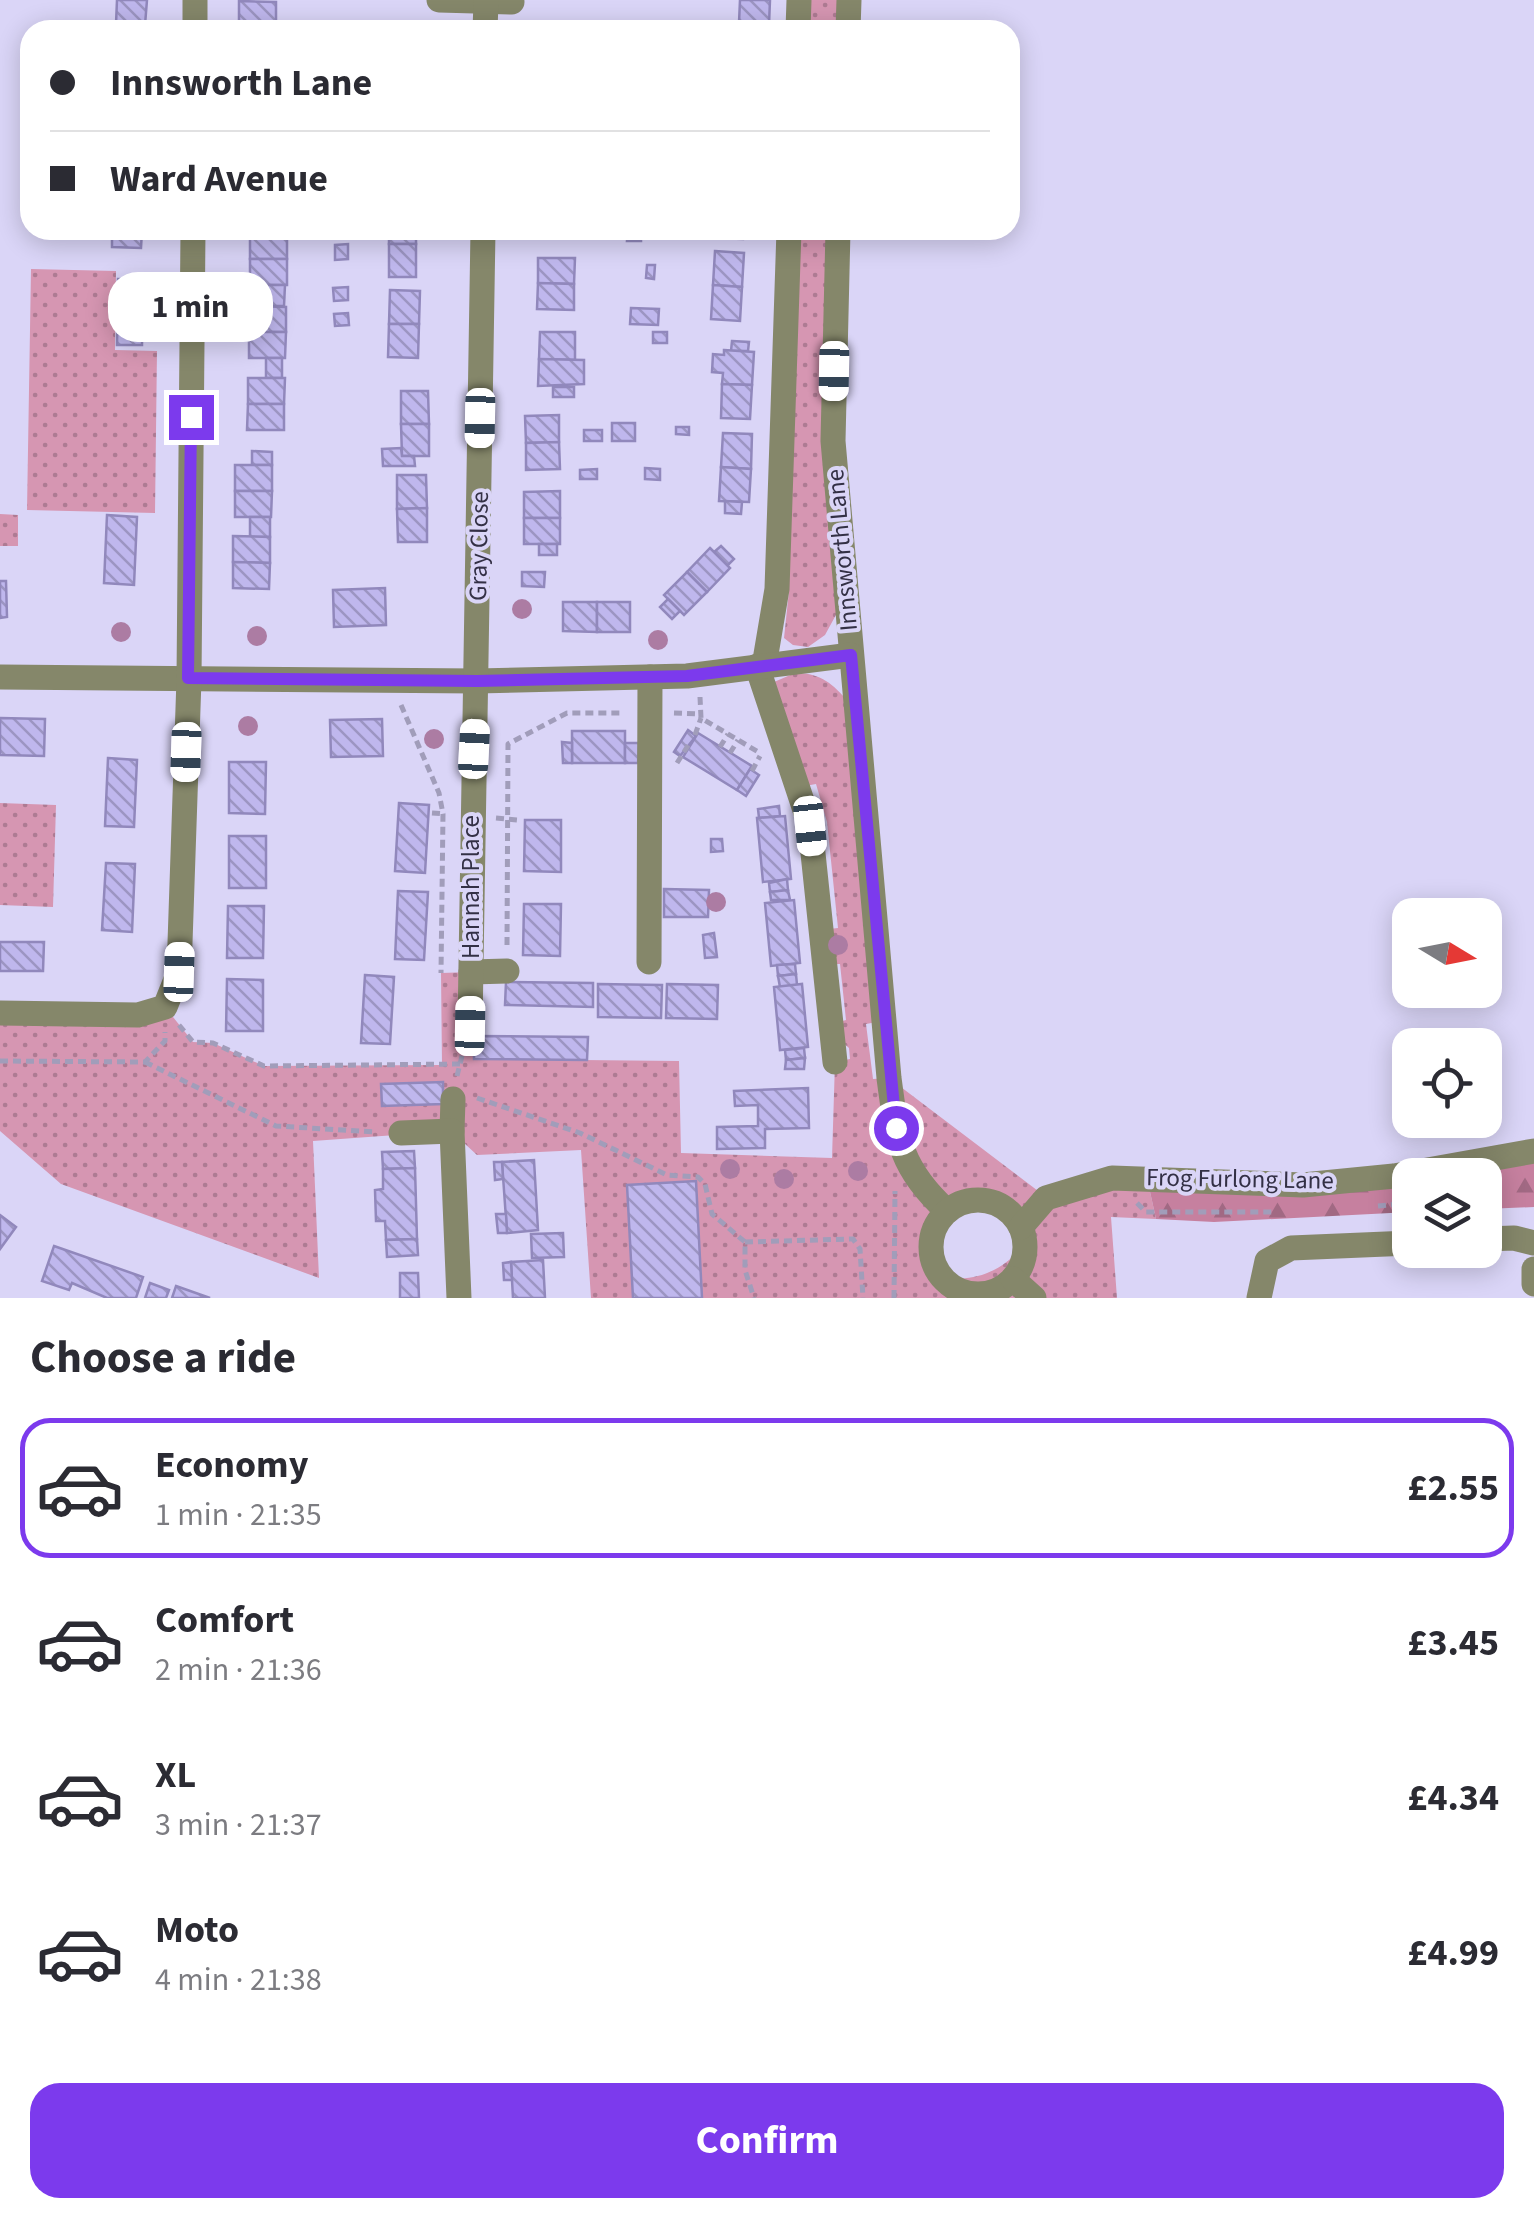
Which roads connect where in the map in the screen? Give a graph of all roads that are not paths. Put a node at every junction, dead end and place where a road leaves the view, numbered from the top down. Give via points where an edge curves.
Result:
1 (439, 0) edge
2 (499, 2) edge
3 (193, 240) edge
4 (483, 240) edge
5 (789, 240) edge
6 (838, 240) edge
7 (851, 655) junction
8 (760, 666) junction
9 (650, 676) junction
10 (0, 677) edge
11 (188, 678) junction
12 (477, 681) junction
13 (649, 962) dead end
14 (471, 972) junction
15 (507, 972) road end
16 (0, 1013) edge
17 (470, 1026) road end
18 (834, 1062) dead end
19 (464, 1098) road end
20 (452, 1131) junction
21 (401, 1134) road end
22 (1534, 1150) edge
23 (947, 1211) junction
24 (1021, 1227) junction
25 (1502, 1238) edge
26 (1392, 1243) edge
27 (1534, 1243) edge
28 (1534, 1269) edge
29 (1013, 1280) junction
30 (1534, 1284) edge
31 (964, 1295) edge
32 (459, 1298) edge
33 (1034, 1298) edge
34 (1259, 1298) edge

1 - 2 street
3 - 11 street
4 - 12 street, Gray Close
5 - 8 street, Innsworth Lane via 778,589
6 - 7 street, Innsworth Lane via 833,441
7 - 8 street
7 - 23 street, Innsworth Lane via 896,1128 915,1182
8 - 9 street
8 - 18 street, Innsworth Lane via 810,826
9 - 12 street
9 - 13 street
10 - 11 street
11 - 12 street
11 - 16 street via 179,972 165,1007 138,1015
12 - 14 street, Hannah Place
14 - 15 street, Hannah Place
14 - 17 street, Hannah Place
19 - 20 street
20 - 21 street
20 - 32 street
22 - 24 street, Frog Furlong Lane via 1303,1185 1112,1178 1046,1198
23 - 24 street via 961,1202 993,1202
23 - 31 street via 934,1231 933,1263
24 - 29 street via 1026,1249
25 - 27 street
26 - 34 street via 1292,1248 1267,1261
28 - 30 street
29 - 31 street via 992,1293
29 - 33 street

